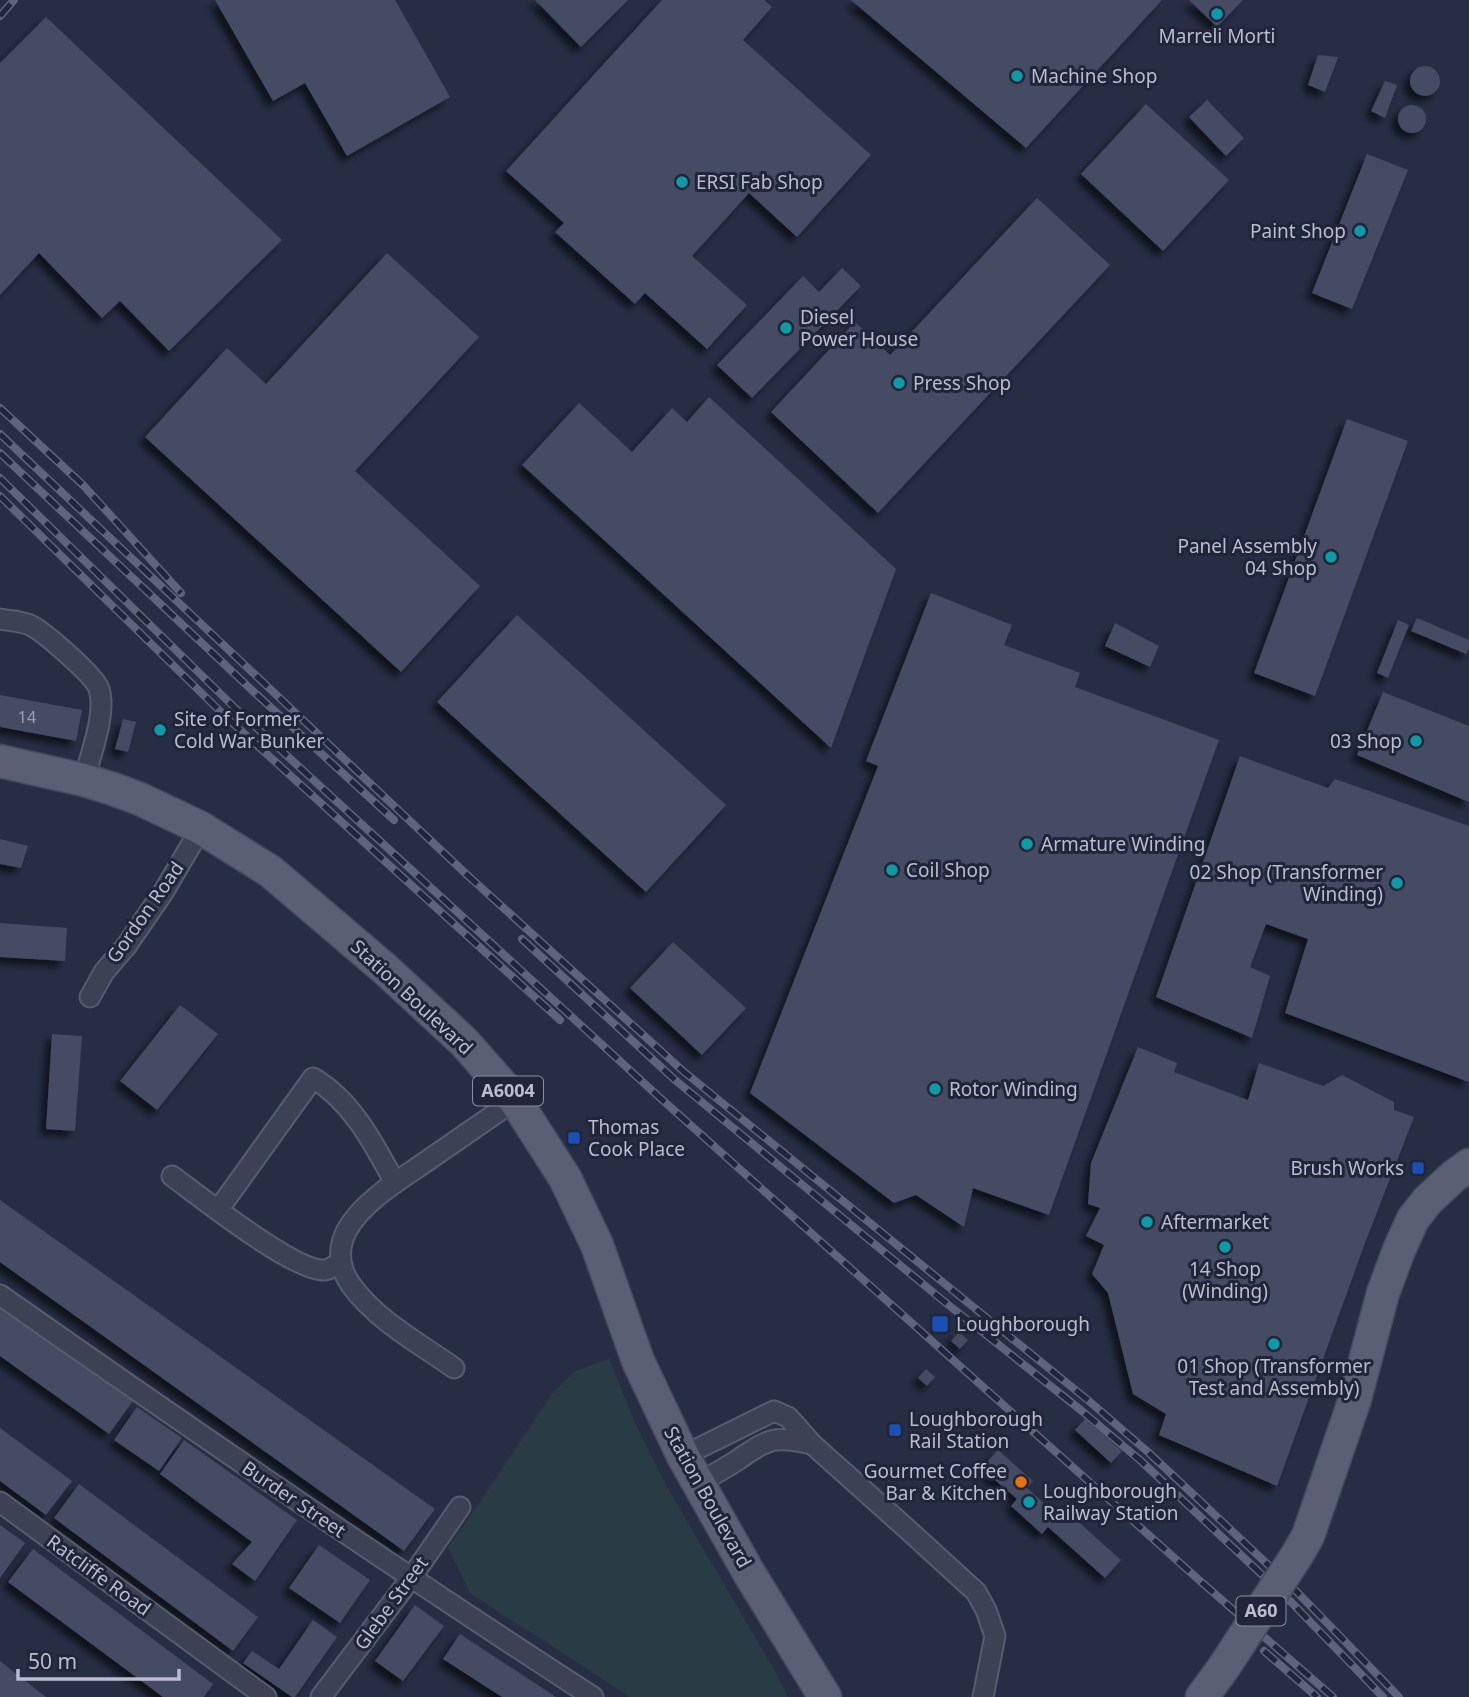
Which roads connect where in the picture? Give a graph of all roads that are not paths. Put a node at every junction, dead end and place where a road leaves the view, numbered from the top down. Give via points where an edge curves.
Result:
1 (0, 619) edge
2 (0, 761) edge
3 (84, 780) junction
4 (201, 828) junction
5 (90, 997) dead end
6 (515, 1100) junction
7 (1469, 1166) edge
8 (172, 1176) dead end
9 (395, 1183) junction
10 (218, 1210) junction
11 (340, 1263) junction
12 (0, 1295) edge
13 (454, 1368) dead end
14 (812, 1444) junction
15 (690, 1469) junction
16 (0, 1502) edge
17 (460, 1507) dead end
18 (411, 1578) junction
19 (266, 1697) edge
20 (321, 1697) edge
21 (593, 1697) edge
22 (825, 1697) edge
23 (983, 1697) edge
24 (1202, 1697) edge

1 - 3 street via 42,632 99,688 100,720
2 - 3 main road, Station Boulevard / A6004
3 - 4 main road, Station Boulevard / A6004 via 140,799
4 - 5 street, Gordon Road via 164,891
4 - 6 main road, Station Boulevard / A6004 via 270,871 385,969 464,1042
6 - 9 street
6 - 15 main road, Station Boulevard / A6004 via 565,1178 597,1245 638,1362
7 - 24 main road, A60, bridge via 1428,1200 1413,1220 1383,1293 1351,1412 1308,1536
8 - 10 street
9 - 10 street via 372,1139 328,1087 313,1078
9 - 11 street via 348,1228
10 - 11 street via 301,1264 325,1270
11 - 13 street via 350,1284 377,1314
12 - 18 street, Burder Street
14 - 15 street via 787,1439 767,1442 734,1463
14 - 15 street via 788,1418 774,1411
14 - 23 street via 976,1592 995,1636
15 - 22 main road, Station Boulevard / A6004
16 - 19 street, Ratcliffe Road
17 - 18 street, Glebe Street
18 - 20 street, Glebe Street
18 - 21 street, Burder Street

